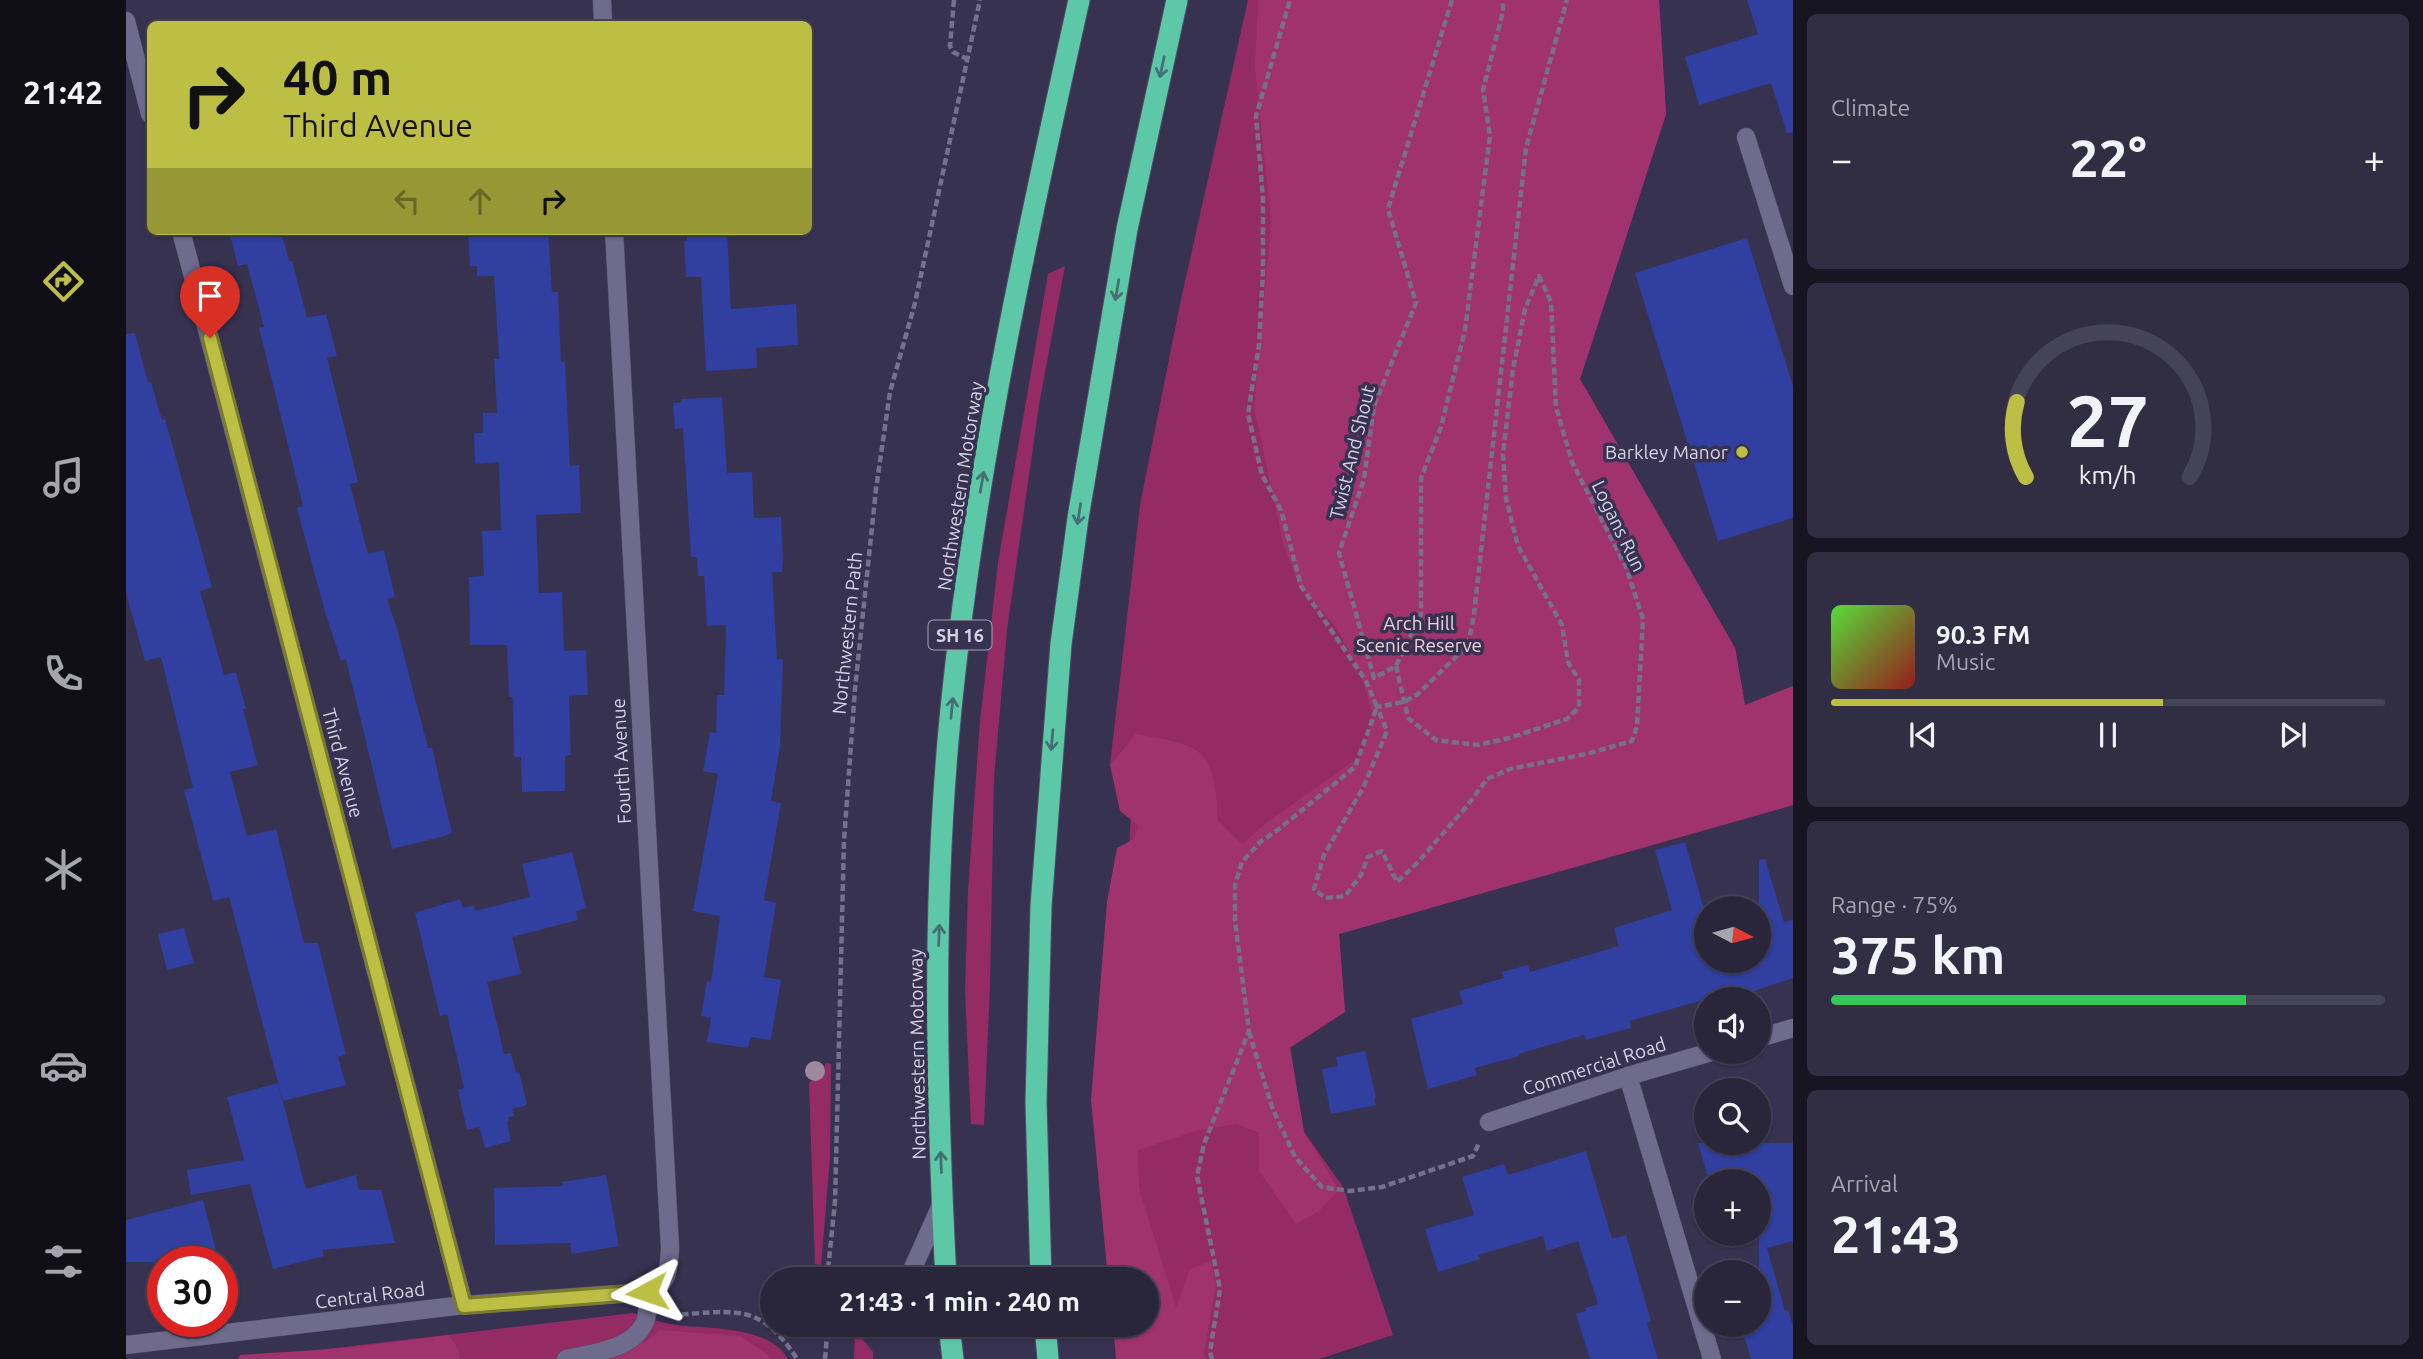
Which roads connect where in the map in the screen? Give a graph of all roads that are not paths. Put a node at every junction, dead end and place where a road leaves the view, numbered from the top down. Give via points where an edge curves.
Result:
1 (602, 0) edge
2 (1079, 0) edge
3 (1177, 0) edge
4 (126, 21) edge
5 (603, 21) edge
6 (147, 102) edge
7 (1746, 137) dead end
8 (182, 235) edge
9 (614, 235) edge
10 (1793, 286) edge
11 (1793, 1028) edge
12 (1771, 1034) edge
13 (1694, 1057) edge
14 (1628, 1076) junction
15 (1489, 1122) dead end
16 (942, 1201) junction
17 (913, 1267) edge
18 (945, 1267) edge
19 (1041, 1267) edge
20 (653, 1289) junction
21 (464, 1306) junction
22 (950, 1337) edge
23 (1046, 1337) edge
24 (126, 1345) edge
25 (566, 1359) edge
26 (953, 1359) edge
27 (1048, 1359) edge
28 (1712, 1359) edge

1 - 5 street
16 -> 2 highway, Northwestern Motorway / SH 16 via 937,973 953,696 973,530 1003,363
3 -> 19 highway via 1125,243 1061,645 1041,906 1036,1102
4 - 6 street
7 - 10 street
8 - 21 street, Third Avenue
9 - 20 street, Fourth Avenue via 670,1248 667,1278
11 - 12 street
13 - 14 street, Commercial Road
14 - 15 street, Commercial Road
14 - 28 street
16 - 17 street
16 - 18 highway, Northwestern Motorway / SH 16
20 - 21 street, Central Road
20 - 25 street, Fourth Avenue via 644,1326 624,1345
21 - 24 street, Central Road
22 - 26 highway
23 - 27 highway

